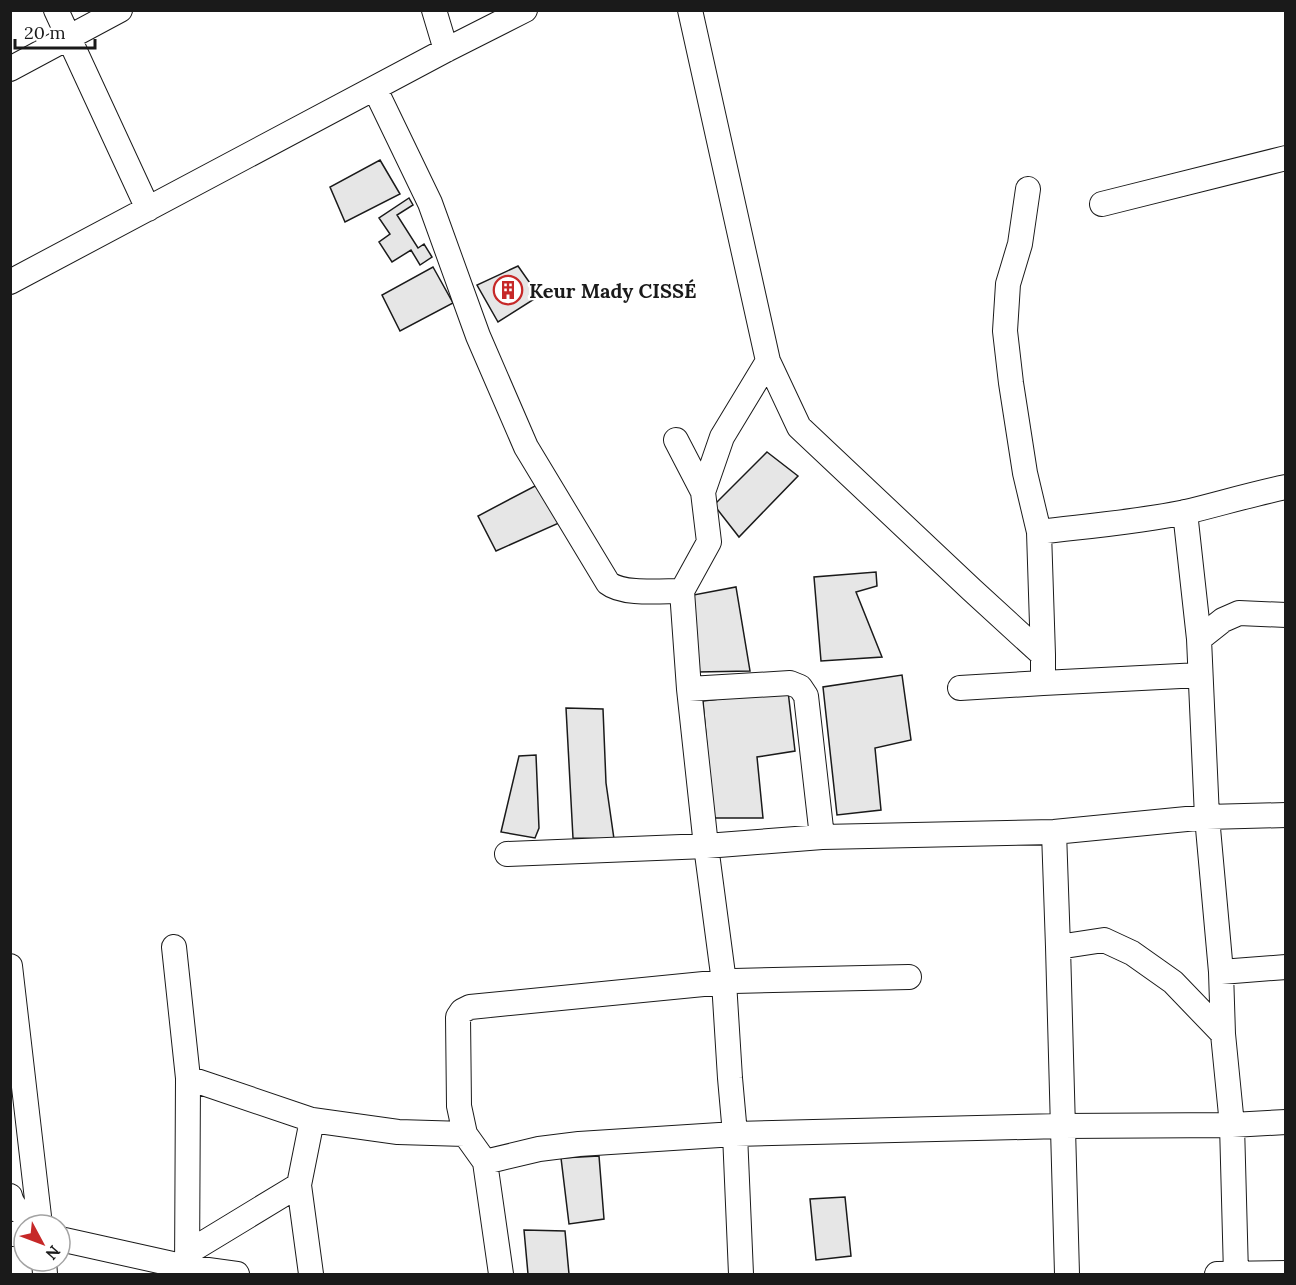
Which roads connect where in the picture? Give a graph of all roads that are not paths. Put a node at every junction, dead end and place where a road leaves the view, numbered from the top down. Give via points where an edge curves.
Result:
1 (56, 10) edge
2 (120, 10) edge
3 (434, 10) edge
4 (525, 10) edge
5 (690, 10) edge
6 (70, 38) junction
7 (446, 50) junction
8 (10, 69) edge
9 (375, 89) junction
10 (1286, 158) edge
11 (1028, 189) dead end
12 (1102, 204) dead end
13 (148, 210) junction
14 (10, 282) edge
15 (768, 361) junction
16 (676, 440) dead end
17 (1286, 487) edge
18 (703, 492) junction
19 (1185, 512) junction
20 (1039, 532) junction
21 (682, 591) junction
22 (1286, 615) edge
23 (1199, 639) junction
24 (1043, 655) junction
25 (1200, 675) junction
26 (1042, 683) junction
27 (960, 688) dead end
28 (689, 689) junction
29 (1286, 814) edge
30 (1207, 817) junction
31 (1054, 832) junction
32 (822, 837) junction
33 (706, 846) junction
34 (507, 854) dead end
35 (174, 947) dead end
36 (1059, 947) junction
37 (10, 966) edge
38 (1286, 968) edge
39 (1221, 972) junction
40 (909, 977) dead end
41 (724, 982) junction
42 (1223, 1034) junction
43 (188, 1078) junction
44 (312, 1120) junction
45 (1286, 1122) edge
46 (1232, 1125) junction
47 (1062, 1126) junction
48 (465, 1134) junction
49 (735, 1134) junction
50 (485, 1162) junction
51 (299, 1185) junction
52 (10, 1196) edge
53 (21, 1213) edge
54 (34, 1213) edge
55 (72, 1241) edge
56 (187, 1265) edge
57 (1286, 1273) edge
58 (311, 1274) edge
59 (1230, 1274) edge
60 (237, 1275) edge
61 (501, 1275) edge
62 (741, 1275) edge
63 (1067, 1275) edge

1 - 6 street
2 - 6 street
3 - 7 street
4 - 7 street
5 - 15 street
6 - 8 street
6 - 13 street
7 - 9 street
9 - 13 street
9 - 21 street via 430,203 478,336 526,447 608,583 623,590
10 - 12 street
11 - 20 street via 1020,244 1008,284 1005,331 1025,473
13 - 14 street
15 - 18 street via 722,437
15 - 24 street via 799,427
16 - 18 street
17 - 19 street
18 - 21 street via 709,543
19 - 20 street
19 - 23 street
20 - 24 street
21 - 28 street
22 - 23 street via 1239,613
23 - 25 street
24 - 26 street
25 - 26 street
25 - 30 street
26 - 27 street
28 - 32 street via 790,683 800,687 806,696
28 - 33 street
29 - 30 street
30 - 31 street
30 - 39 street
31 - 32 street
31 - 36 street
32 - 33 street
33 - 34 street
33 - 41 street
35 - 43 street
36 - 42 street via 1104,940 1132,953 1173,982
36 - 47 street
37 - 54 street
38 - 39 street
39 - 42 street
40 - 41 street
41 - 48 street via 470,1007 462,1011 458,1017 459,1106
41 - 49 street
42 - 46 street
43 - 44 street
43 - 56 street
44 - 48 street via 398,1132
44 - 51 street
45 - 46 street
46 - 47 street
46 - 59 street
47 - 49 street
47 - 63 street
48 - 50 street
49 - 50 street via 579,1144
49 - 62 street
50 - 61 street
51 - 56 street
51 - 58 street
52 - 53 street
55 - 56 street
56 - 60 street
57 - 59 street

